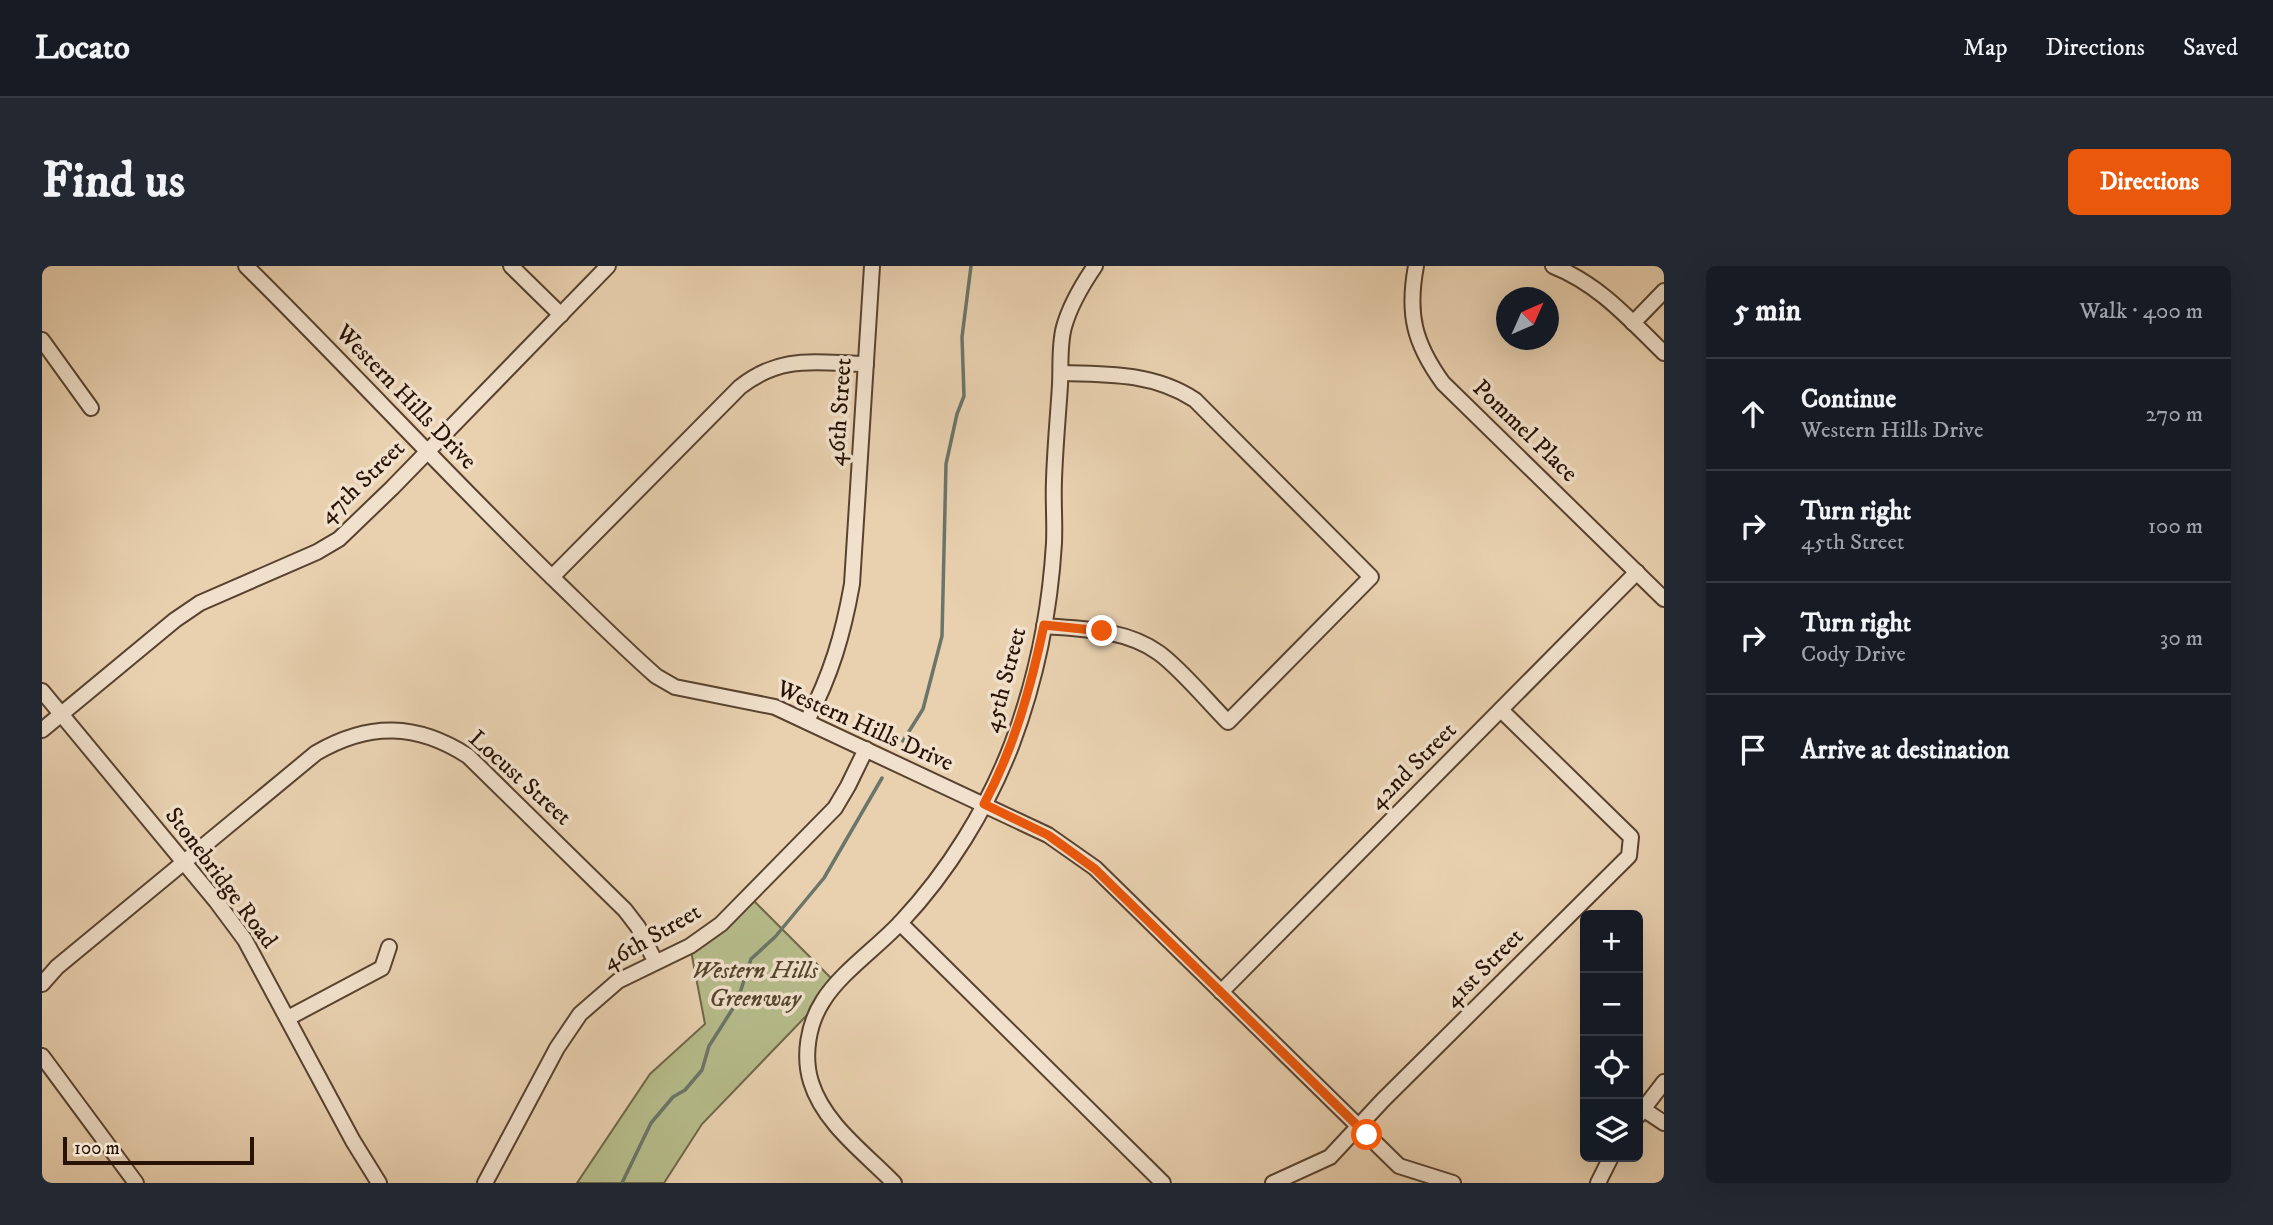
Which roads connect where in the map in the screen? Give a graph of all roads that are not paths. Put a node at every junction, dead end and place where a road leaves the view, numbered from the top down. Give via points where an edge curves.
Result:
1 (246, 266) edge
2 (511, 266) edge
3 (608, 266) edge
4 (872, 266) edge
5 (1095, 266) edge
6 (1416, 266) edge
7 (1553, 266) edge
8 (1664, 291) edge
9 (561, 315) junction
10 (1633, 323) junction
11 (42, 340) edge
12 (1664, 353) edge
13 (866, 365) junction
14 (1060, 373) junction
15 (91, 408) dead end
16 (426, 452) junction
17 (1637, 572) junction
18 (552, 577) junction
19 (1664, 599) edge
20 (1044, 625) junction
21 (42, 691) edge
22 (1501, 710) junction
23 (61, 714) junction
24 (807, 721) junction
25 (42, 730) edge
26 (866, 749) junction
27 (984, 804) junction
28 (183, 863) junction
29 (900, 923) junction
30 (389, 947) dead end
31 (656, 961) junction
32 (42, 984) edge
33 (1221, 992) junction
34 (288, 1018) junction
35 (42, 1056) edge
36 (1664, 1082) edge
37 (1643, 1108) edge
38 (1643, 1113) edge
39 (1664, 1123) edge
40 (1359, 1127) junction
41 (1608, 1162) edge
42 (136, 1183) edge
43 (379, 1183) edge
44 (485, 1183) edge
45 (894, 1183) edge
46 (1163, 1183) edge
47 (1273, 1183) edge
48 (1452, 1183) edge
49 (1598, 1183) edge

1 - 16 street, Western Hills Drive
2 - 9 street
3 - 9 street, 47th Street
4 - 13 street, 46th Street
5 - 14 street, 45th Street via 1063,330
6 - 17 street, Pommel Place via 1411,292 1417,338 1443,383
7 - 10 street via 1587,282
8 - 10 street
9 - 16 street, 47th Street
10 - 12 street
11 - 15 street
13 - 18 street via 790,362 755,375
13 - 24 street, 46th Street via 852,584 845,627 823,691
14 - 20 street, 45th Street via 1054,543
14 - 20 street via 1132,376 1177,388 1195,400 1371,577 1228,722 1160,653 1146,645 1102,631
16 - 18 street, Western Hills Drive
16 - 23 street, 47th Street via 339,539 200,603
17 - 19 street, Pommel Place
17 - 22 street, 42nd Street
18 - 24 street, Western Hills Drive via 656,676 675,687 775,707
20 - 27 street, 45th Street via 1012,744
21 - 23 street, Stonebridge Road
22 - 33 street, 42nd Street
22 - 40 street, 41st Street via 1632,837 1629,856
23 - 25 street, 47th Street
23 - 28 street, Stonebridge Road
24 - 26 street, Western Hills Drive
26 - 27 street, Western Hills Drive
26 - 31 street, 46th Street via 835,808 819,826 721,924 690,946
27 - 29 street, 45th Street via 930,888
27 - 33 street, Western Hills Drive via 1073,850
28 - 31 street, Locust Street via 334,743 376,731 416,733 452,745 482,768 625,910
28 - 32 street, Locust Street
28 - 34 street, Stonebridge Road via 244,940
29 - 45 street, 45th Street via 823,1000 808,1039 807,1060 814,1090 829,1118
29 - 46 street
30 - 34 street via 382,968
31 - 44 street, 46th Street via 618,981 580,1014
33 - 40 street, Western Hills Drive
34 - 43 street, Stonebridge Road
35 - 42 street
36 - 37 street
38 - 39 street
40 - 47 street, 41st Street via 1330,1157
40 - 48 street, Western Hills Drive via 1399,1166
41 - 49 street

